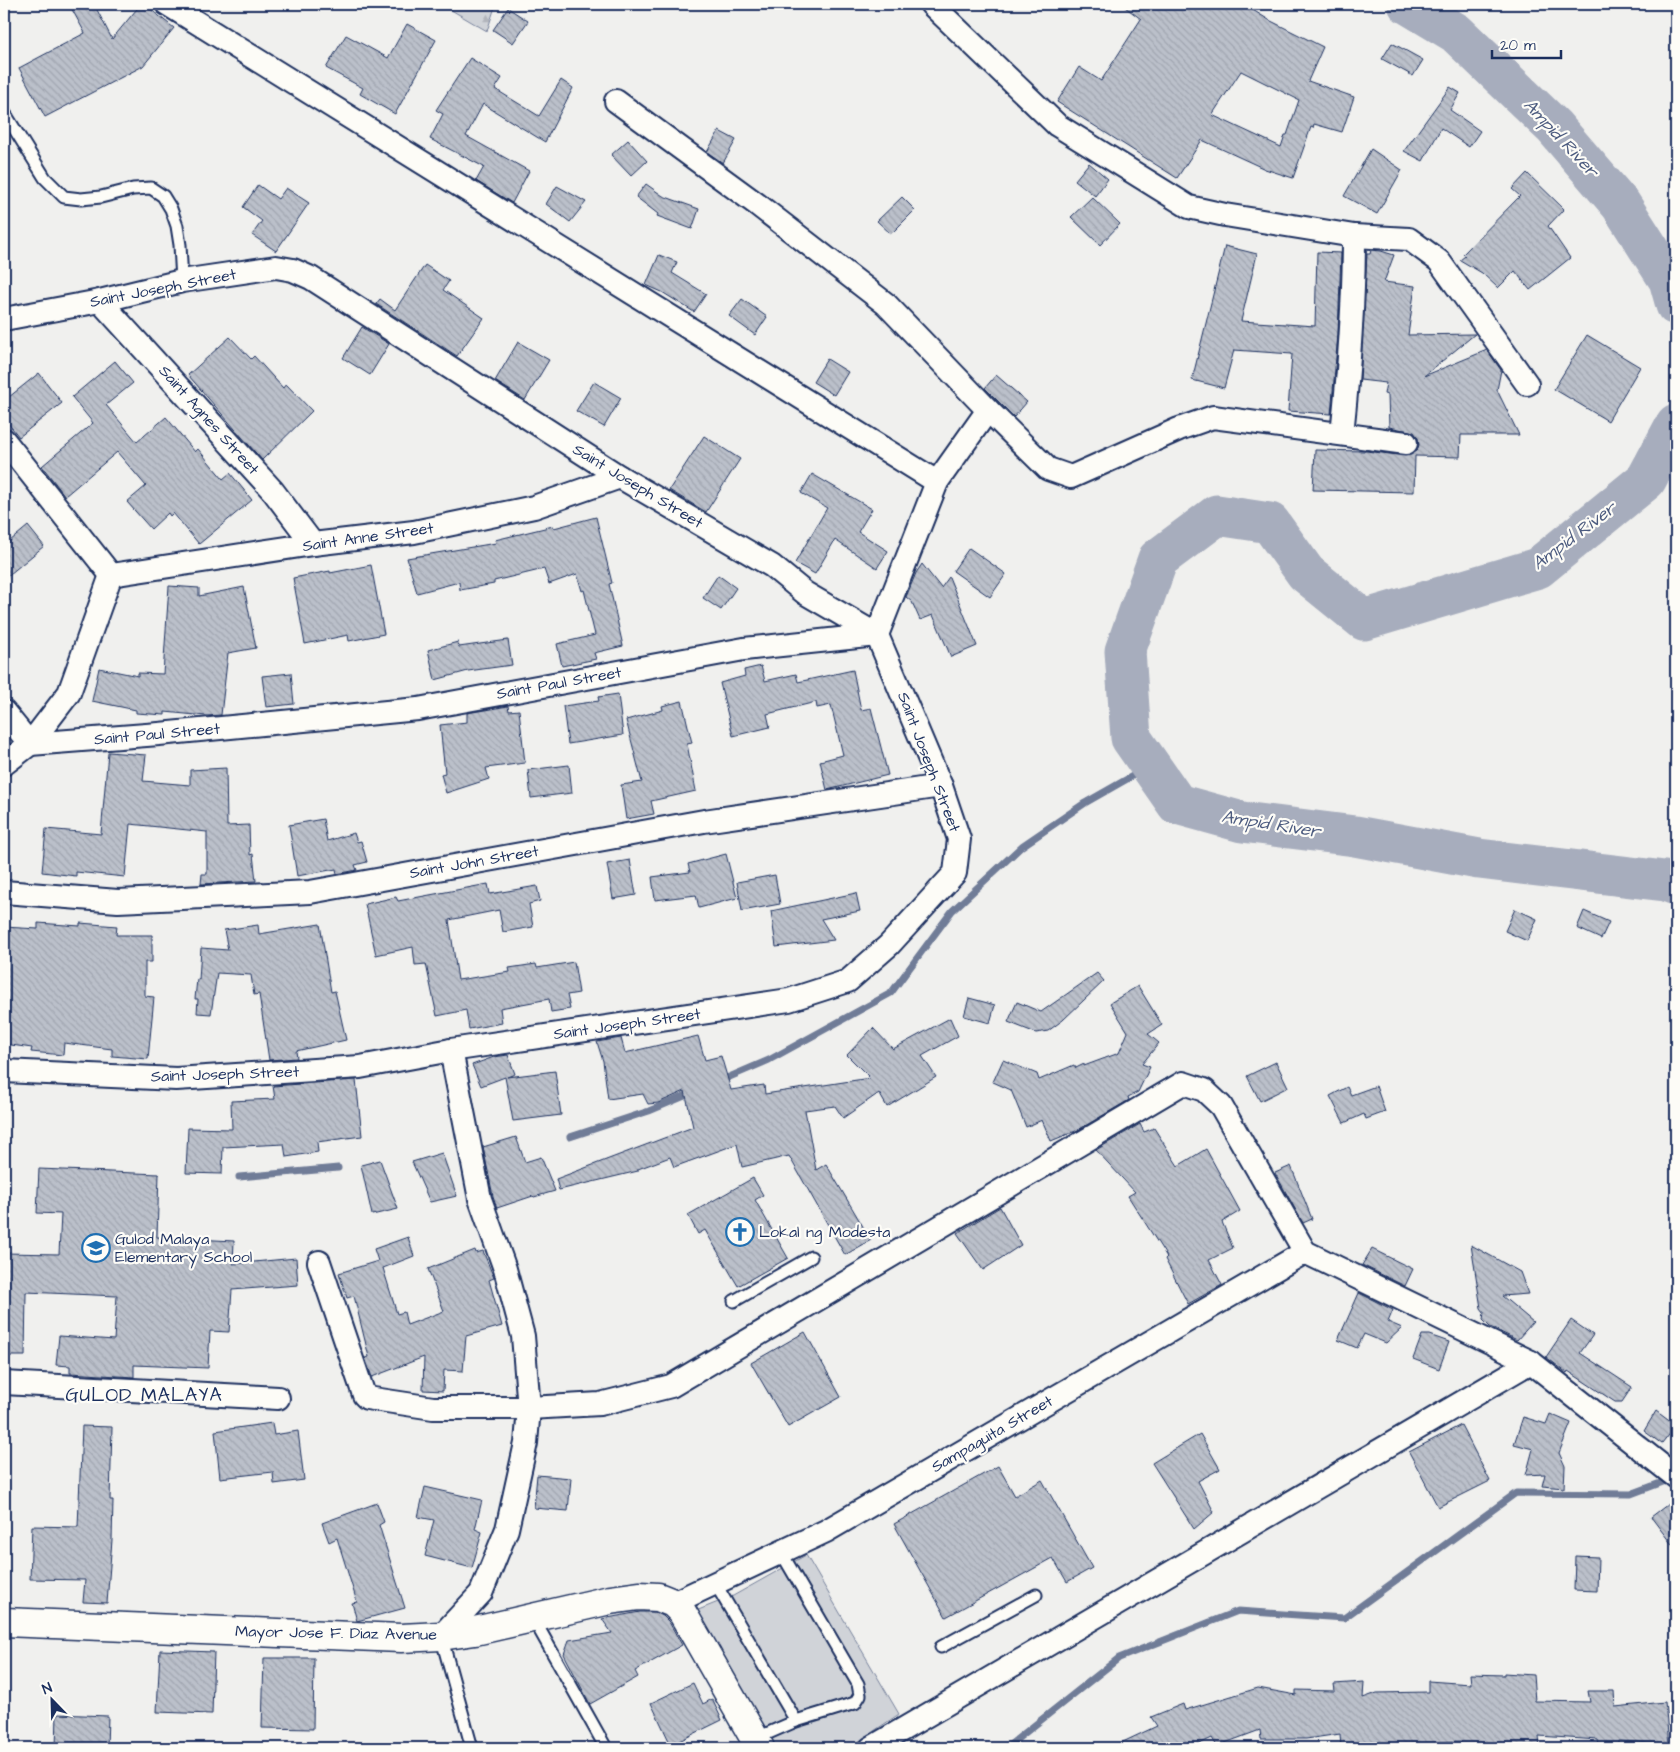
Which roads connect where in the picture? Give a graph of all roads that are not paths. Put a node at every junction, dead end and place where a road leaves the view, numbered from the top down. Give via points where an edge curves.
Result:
1 (167, 4) edge
2 (931, 4) edge
3 (616, 100) dead end
4 (4, 112) edge
5 (1354, 236) junction
6 (182, 281) junction
7 (100, 301) junction
8 (4, 319) edge
9 (1527, 384) dead end
10 (988, 410) junction
11 (1342, 434) junction
12 (4, 440) edge
13 (1406, 443) dead end
14 (620, 477) junction
15 (937, 482) junction
16 (313, 544) junction
17 (111, 575) junction
18 (877, 634) junction
19 (4, 712) edge
20 (30, 744) junction
21 (4, 764) edge
22 (941, 786) junction
23 (4, 892) edge
24 (451, 1050) junction
25 (4, 1070) edge
26 (1306, 1252) junction
27 (811, 1257) dead end
28 (319, 1262) dead end
29 (734, 1302) dead end
30 (1531, 1362) junction
31 (4, 1383) edge
32 (278, 1398) dead end
33 (529, 1408) junction
34 (1671, 1473) edge
35 (781, 1552) junction
36 (716, 1583) junction
37 (1036, 1594) dead end
38 (673, 1603) junction
39 (533, 1618) junction
40 (4, 1622) edge
41 (441, 1636) junction
42 (941, 1647) dead end
43 (796, 1721) junction
44 (757, 1744) edge
45 (472, 1748) edge
46 (606, 1748) edge
47 (871, 1748) edge

1 - 15 street
2 - 5 street via 1057,125 1189,208
3 - 10 street via 886,304
4 - 6 lane via 45,178 64,198 101,197 151,188 163,196 177,226
5 - 9 street via 1409,238 1439,261
5 - 11 street via 1350,359
6 - 7 street, Saint Joseph Street
6 - 14 street, Saint Joseph Street via 276,267 294,270
7 - 8 street, Saint Joseph Street
7 - 16 street, Saint Agnes Street via 273,491
10 - 11 street via 1048,469 1071,477 1170,432 1213,417
10 - 15 street
11 - 13 street
12 - 17 street
14 - 16 street, Saint Anne Street via 534,507 414,532
14 - 18 street, Saint Joseph Street via 772,566 805,592
15 - 18 street
16 - 17 street, Saint Anne Street
17 - 20 street via 69,694
18 - 20 street, Saint Paul Street via 744,649 418,709
18 - 22 street, Saint Joseph Street
19 - 20 street
20 - 21 street
22 - 23 street, Saint John Street via 704,820 310,892 118,901
22 - 24 street, Saint Joseph Street via 959,839 955,873 889,945 848,981 789,1000
24 - 25 street, Saint Joseph Street via 360,1067 176,1079
24 - 33 street via 480,1199 505,1269 523,1336
26 - 30 street
26 - 33 street via 1221,1106 1204,1090 1183,1083 671,1386 600,1404
26 - 35 street, Sampaguita Street via 826,1531
27 - 29 lane
28 - 33 street via 364,1395 368,1398 433,1408
30 - 34 street
30 - 47 street
31 - 32 street
33 - 41 street via 526,1443 507,1529 481,1594
35 - 36 street, Sampaguita Street
35 - 43 lane via 858,1684 860,1695 855,1703
36 - 38 street, Sampaguita Street
36 - 43 lane
37 - 42 lane
38 - 39 main road, Mayor Jose F. Diaz Avenue via 658,1597 639,1596
38 - 44 main road via 690,1624
39 - 41 main road, Mayor Jose F. Diaz Avenue
39 - 46 lane
40 - 41 main road, Mayor Jose F. Diaz Avenue via 401,1638
41 - 45 lane
43 - 44 lane

